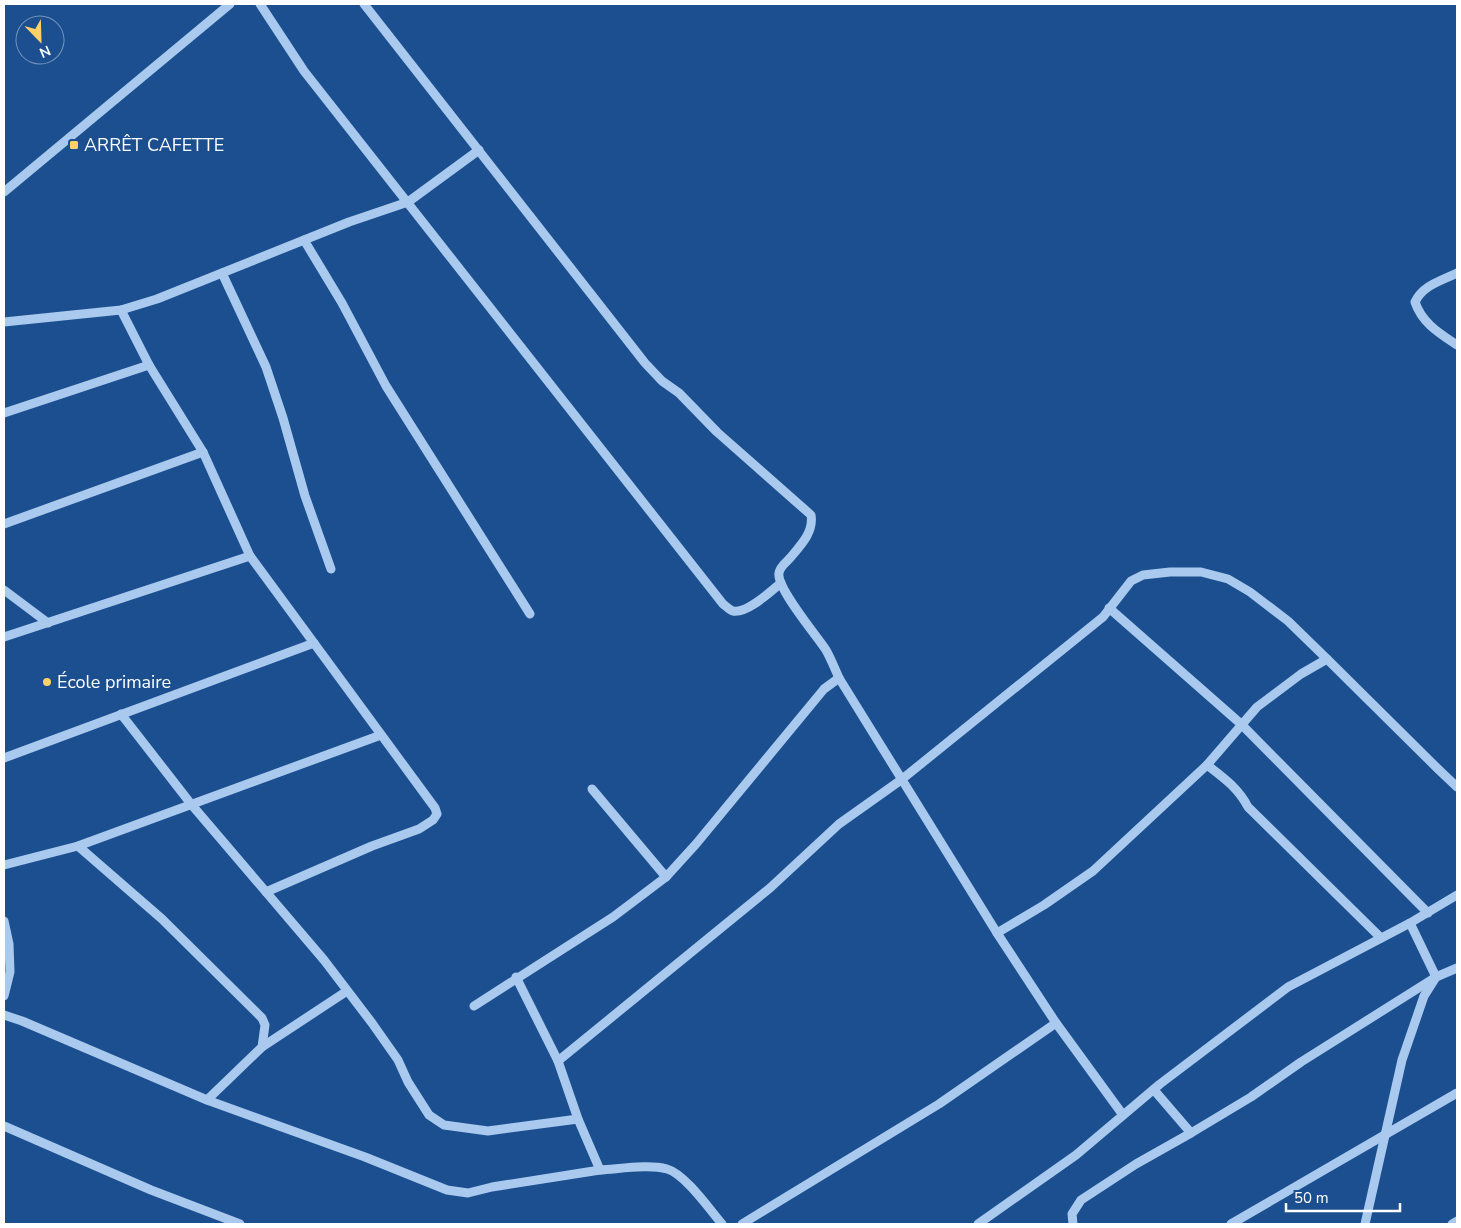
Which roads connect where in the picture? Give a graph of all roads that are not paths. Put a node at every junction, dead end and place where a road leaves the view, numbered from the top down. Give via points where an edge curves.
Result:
1 (230, 4) edge
2 (260, 4) edge
3 (364, 4) edge
4 (479, 150) junction
5 (4, 192) edge
6 (408, 202) junction
7 (304, 240) junction
8 (222, 273) junction
9 (1457, 273) edge
10 (121, 310) junction
11 (4, 322) edge
12 (1457, 345) edge
13 (150, 365) junction
14 (4, 413) edge
15 (203, 452) junction
16 (4, 524) edge
17 (250, 556) junction
18 (331, 569) dead end
19 (781, 583) junction
20 (4, 590) edge
21 (1109, 608) junction
22 (530, 614) dead end
23 (48, 622) junction
24 (4, 637) edge
25 (314, 643) junction
26 (1327, 659) junction
27 (839, 678) junction
28 (122, 714) junction
29 (1241, 724) junction
30 (381, 736) junction
31 (4, 758) edge
32 (1207, 765) junction
33 (901, 780) junction
34 (1457, 787) edge
35 (592, 789) dead end
36 (191, 804) junction
37 (78, 846) junction
38 (4, 865) edge
39 (666, 877) junction
40 (266, 892) junction
41 (1457, 895) edge
42 (1428, 913) junction
43 (4, 921) edge
44 (1410, 923) junction
45 (997, 933) junction
46 (1381, 938) junction
47 (1457, 968) edge
48 (516, 977) junction
49 (1436, 977) junction
50 (348, 991) junction
51 (4, 996) edge
52 (474, 1006) dead end
53 (4, 1015) edge
54 (1056, 1023) junction
55 (262, 1047) junction
56 (558, 1060) junction
57 (1154, 1090) junction
58 (1457, 1093) edge
59 (207, 1100) junction
60 (1123, 1115) junction
61 (578, 1119) junction
62 (4, 1126) edge
63 (1191, 1133) junction
64 (1385, 1136) junction
65 (600, 1170) junction
66 (1457, 1221) edge
67 (240, 1224) edge
68 (722, 1224) edge
69 (742, 1224) edge
70 (978, 1224) edge
71 (1073, 1224) edge
72 (1231, 1224) edge
73 (1365, 1224) edge
74 (1452, 1224) edge

1 - 5 street
2 - 6 street via 304,71
3 - 4 street
4 - 6 street
4 - 19 street via 662,382 679,393 717,432 811,515 813,524 778,574
6 - 7 street
6 - 19 street via 723,604 733,611 742,610
7 - 8 street
7 - 22 street via 386,386
8 - 10 street
8 - 18 street via 266,367
9 - 12 street via 1429,286 1415,302 1425,321
10 - 11 street
10 - 13 street
13 - 14 street
13 - 15 street
15 - 16 street
15 - 17 street
17 - 23 street
17 - 25 street
19 - 27 street via 826,651
20 - 23 street
21 - 26 street via 1131,581 1143,575 1201,572 1228,579 1250,592 1288,621
21 - 29 street
21 - 33 street via 1103,617
23 - 24 street
25 - 28 street
25 - 30 street
26 - 29 street via 1257,707
26 - 34 street
27 - 33 street
27 - 39 street via 824,689
28 - 31 street
28 - 36 street
29 - 32 street
29 - 42 street
30 - 36 street
30 - 40 street via 435,808 437,814 433,820 419,829
32 - 45 street via 1093,870
32 - 46 street via 1232,783 1248,807
33 - 45 street
33 - 56 street via 839,824 770,888
35 - 39 street
36 - 37 street
36 - 40 street
37 - 38 street
37 - 55 street via 162,919 262,1018 265,1025
39 - 48 street via 613,917
40 - 50 street
41 - 42 street
42 - 44 street
43 - 51 street via 10,972
44 - 46 street
44 - 49 street
45 - 54 street
46 - 57 street via 1288,987
47 - 49 street
48 - 52 street
48 - 56 street
49 - 63 street
49 - 64 street via 1424,996 1402,1060
50 - 55 street
50 - 61 street via 398,1060 429,1115 444,1125 488,1131
53 - 59 street
54 - 60 street
54 - 69 street via 939,1104
55 - 59 street
56 - 61 street
57 - 60 street
57 - 63 street
58 - 64 street
59 - 65 street via 447,1190 468,1193
60 - 70 street via 1076,1155
61 - 65 street
62 - 67 street via 151,1190
63 - 71 street via 1081,1200 1072,1214
64 - 72 street
64 - 73 street
65 - 68 street via 667,1169 692,1188
66 - 74 street

